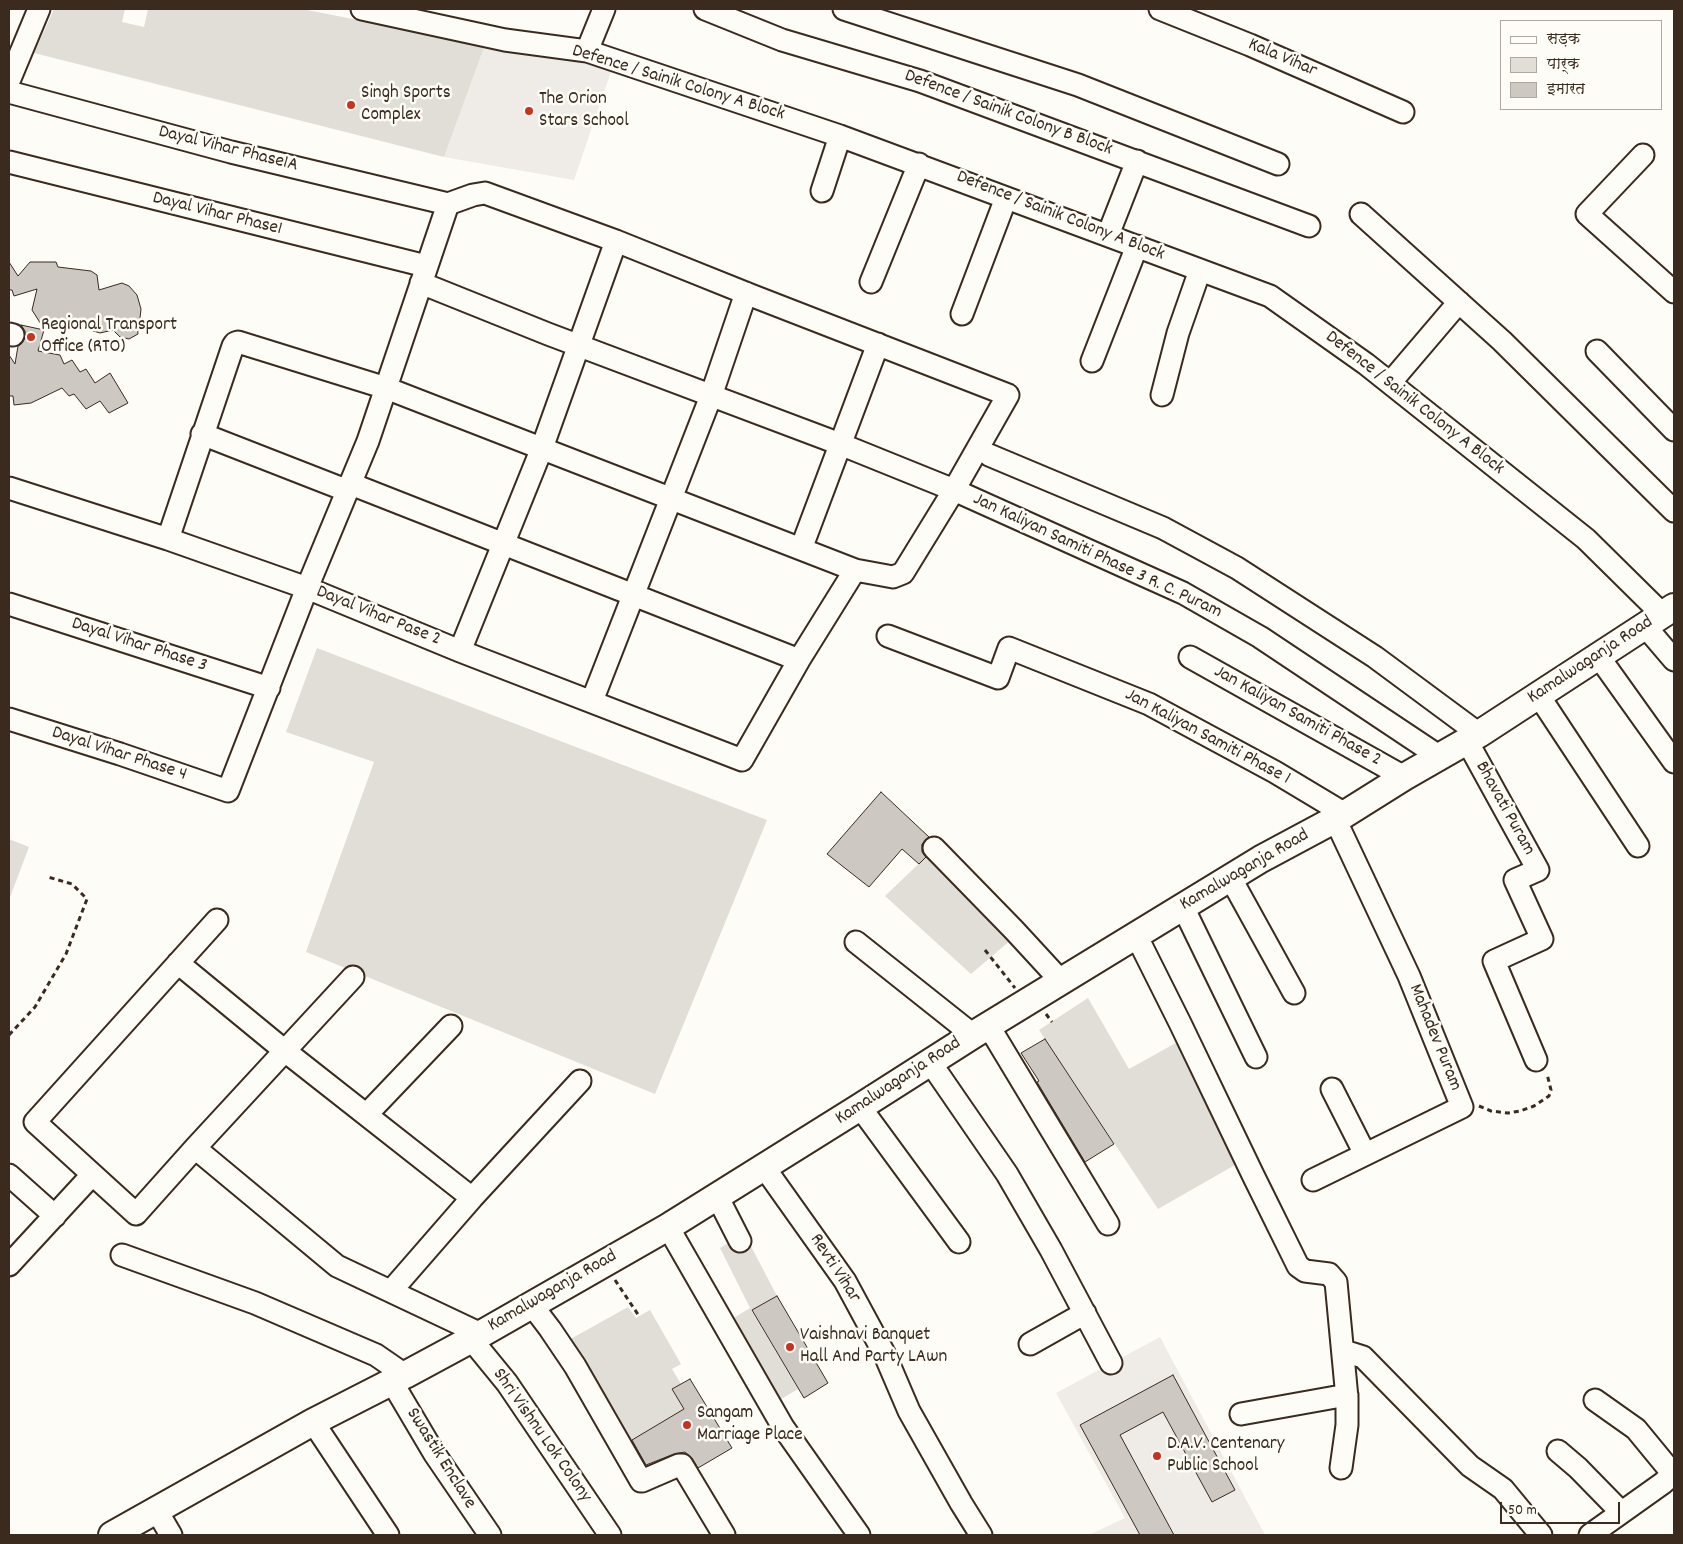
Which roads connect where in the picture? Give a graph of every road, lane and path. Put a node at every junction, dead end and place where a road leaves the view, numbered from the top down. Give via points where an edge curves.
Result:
1 (39, 9) edge
2 (362, 9) edge
3 (604, 9) edge
4 (705, 9) edge
5 (844, 9) edge
6 (1160, 9) edge
7 (15, 47) edge
8 (587, 51) junction
9 (9, 80) edge
10 (9, 92) edge
11 (1403, 112) dead end
12 (840, 136) junction
13 (1643, 155) dead end
14 (1137, 161) junction
15 (9, 162) edge
16 (919, 164) junction
17 (1278, 164) dead end
18 (822, 191) dead end
19 (1006, 198) junction
20 (448, 204) junction
21 (1361, 214) dead end
22 (1309, 226) dead end
23 (1108, 235) junction
24 (616, 241) junction
25 (1137, 246) junction
26 (1200, 270) junction
27 (424, 275) junction
28 (871, 282) dead end
29 (1674, 292) edge
30 (746, 293) junction
31 (1459, 302) junction
32 (962, 314) dead end
33 (878, 344) junction
34 (579, 345) junction
35 (1597, 351) dead end
36 (1092, 361) dead end
37 (1390, 383) junction
38 (386, 388) junction
39 (1162, 395) dead end
40 (711, 396) junction
41 (1674, 430) edge
42 (202, 434) junction
43 (840, 444) junction
44 (542, 448) junction
45 (989, 455) dead end
46 (9, 488) edge
47 (350, 488) junction
48 (954, 490) junction
49 (672, 499) junction
50 (1674, 511) edge
51 (168, 539) junction
52 (503, 544) junction
53 (801, 549) junction
54 (855, 570) junction
55 (308, 588) junction
56 (634, 596) junction
57 (9, 604) edge
58 (1660, 616) edge
59 (888, 636) dead end
60 (460, 652) junction
61 (1599, 656) junction
62 (1190, 657) dead end
63 (799, 660) junction
64 (1674, 660) edge
65 (269, 688) junction
66 (1539, 696) junction
67 (592, 701) junction
68 (9, 719) edge
69 (1473, 738) junction
70 (1440, 757) junction
71 (1670, 769) edge
72 (1404, 777) junction
73 (1340, 816) junction
74 (1638, 846) dead end
75 (934, 848) dead end
76 (48, 877) dead end
77 (1230, 878) junction
78 (1183, 907) junction
79 (218, 920) dead end
80 (1136, 935) junction
81 (856, 942) dead end
82 (985, 950) dead end
83 (178, 963) junction
84 (353, 977) dead end
85 (1061, 981) junction
86 (1294, 993) dead end
87 (1026, 1002) junction
88 (451, 1026) dead end
89 (980, 1030) junction
90 (9, 1035) edge
91 (285, 1051) junction
92 (1256, 1057) dead end
93 (1536, 1060) joint
94 (930, 1062) junction
95 (580, 1081) dead end
96 (1332, 1089) dead end
97 (860, 1107) junction
98 (1462, 1107) junction
99 (367, 1114) junction
100 (195, 1148) junction
101 (1365, 1154) junction
102 (764, 1167) junction
103 (9, 1175) edge
104 (92, 1175) junction
105 (1313, 1180) dead end
106 (717, 1196) junction
107 (472, 1198) junction
108 (54, 1216) junction
109 (1108, 1224) dead end
110 (668, 1227) junction
111 (740, 1242) dead end
112 (960, 1242) dead end
113 (122, 1255) dead end
114 (604, 1263) junction
115 (9, 1265) edge
116 (391, 1291) junction
117 (531, 1304) junction
118 (1085, 1313) junction
119 (639, 1316) dead end
120 (476, 1336) junction
121 (1030, 1344) dead end
122 (1352, 1353) junction
123 (1111, 1363) dead end
124 (398, 1379) junction
125 (1347, 1394) junction
126 (1595, 1400) dead end
127 (1242, 1414) dead end
128 (313, 1422) junction
129 (1558, 1451) dead end
130 (1341, 1468) dead end
131 (1671, 1480) edge
132 (157, 1511) junction
133 (1621, 1512) junction
134 (112, 1535) edge
135 (171, 1535) edge
136 (388, 1535) edge
137 (490, 1535) edge
138 (610, 1535) edge
139 (724, 1535) edge
140 (859, 1535) edge
141 (981, 1535) edge
142 (1540, 1535) edge
143 (1590, 1535) edge

1 - 7 street
2 - 8 street, Defence / Sainik Colony A Block via 504,40
3 - 8 street
4 - 14 street, Defence / Sainik Colony B Block via 782,40 920,81
5 - 17 street via 1078,85
6 - 11 street, Kala Vihar
7 - 9 street
8 - 12 street, Defence / Sainik Colony A Block
10 - 20 street, Dayal Vihar Phase1A via 231,152
12 - 16 street, Defence / Sainik Colony A Block
12 - 18 street
13 - 29 street via 1587,214
14 - 22 street, Defence / Sainik Colony B Block
14 - 23 street
15 - 27 street, Dayal Vihar Phase1
16 - 19 street, Defence / Sainik Colony A Block
16 - 28 street
19 - 23 street, Defence / Sainik Colony A Block
19 - 32 street
20 - 24 street via 485,193
20 - 27 street
21 - 31 street
23 - 25 street, Defence / Sainik Colony A Block
24 - 30 street
24 - 34 street
25 - 26 street, Defence / Sainik Colony A Block
25 - 36 street
26 - 37 street, Defence / Sainik Colony A Block via 1270,296
26 - 39 street via 1178,333
27 - 34 street, Dayal Vihar Phase1
27 - 38 street
30 - 33 street
30 - 40 street
31 - 37 street
31 - 50 street
33 - 43 street
33 - 48 street via 1008,395
34 - 40 street, Dayal Vihar Phase1
34 - 44 street
35 - 41 street
37 - 58 street, Defence / Sainik Colony A Block via 1586,539
38 - 42 street via 235,343
38 - 44 street
38 - 47 street
40 - 43 street, Jan Kaliyan Samiti Phase 3 R. C. Puram
40 - 49 street
42 - 47 street
42 - 51 street
43 - 48 street, Jan Kaliyan Samiti Phase 3 R. C. Puram
43 - 53 street
44 - 49 street
44 - 52 street
45 - 69 street via 1163,528 1237,568 1375,656
46 - 51 street, Dayal Vihar Pase 2
47 - 52 street
47 - 55 street
48 - 54 street via 902,573 893,577
48 - 70 street, Jan Kaliyan Samiti Phase 3 R. C. Puram via 1183,593 1260,637
49 - 53 street
49 - 56 street
51 - 55 street, Dayal Vihar Pase 2
52 - 56 street
52 - 60 street
53 - 54 street
54 - 63 street
55 - 60 street, Dayal Vihar Pase 2
55 - 65 street
56 - 63 street
56 - 67 street
57 - 65 street, Dayal Vihar Phase 3
58 - 61 main road, Kamalwaganja Road
58 - 64 street, Defence / Sainik Colony A Block
59 - 73 street, Jan Kaliyan Samiti Phase 1 via 998,678 1009,648 1149,704 1276,772
60 - 67 street, Dayal Vihar Pase 2
61 - 66 main road, Kamalwaganja Road
61 - 71 street
62 - 72 street, Jan Kaliyan Samiti Phase 2
63 - 67 street, Dayal Vihar Pase 2 via 742,760
65 - 68 street, Dayal Vihar Phase 4 via 228,791
66 - 69 main road, Kamalwaganja Road
66 - 74 street
69 - 70 main road, Kamalwaganja Road
69 - 93 street, Bhavati Puram via 1538,870 1515,880 1542,939 1494,961
70 - 72 main road, Kamalwaganja Road
72 - 73 main road, Kamalwaganja Road
73 - 77 main road, Kamalwaganja Road
73 - 98 street, Mahadev Puram
75 - 85 street
76 - 90 path via 72,884 87,899 66,954 35,1007
77 - 78 main road, Kamalwaganja Road
77 - 86 street
78 - 80 main road, Kamalwaganja Road
78 - 92 street
79 - 83 street
80 - 85 main road, Kamalwaganja Road
80 - 122 street via 1298,1266 1304,1271 1328,1274 1336,1282
81 - 89 street
82 - 87 path
83 - 91 street
83 - 104 street via 35,1122
84 - 91 street
85 - 87 main road, Kamalwaganja Road
87 - 89 main road, Kamalwaganja Road
88 - 99 street
89 - 94 main road, Kamalwaganja Road
89 - 109 street
91 - 99 street
91 - 100 street
93 - 98 path via 1547,1073 1551,1090 1549,1096 1534,1106 1508,1114 1491,1112 1472,1104
94 - 97 main road, Kamalwaganja Road
94 - 118 street via 1007,1174
95 - 107 street
96 - 101 street
97 - 102 main road, Kamalwaganja Road
97 - 112 street
98 - 101 street, Mahadev Puram
99 - 107 street
100 - 104 street via 136,1214
100 - 116 street via 337,1266
101 - 105 street, Mahadev Puram
102 - 106 main road, Kamalwaganja Road
102 - 141 street, Revti Vihar via 845,1281 885,1355 909,1411
103 - 108 street
104 - 108 street
106 - 110 main road, Kamalwaganja Road
106 - 111 street
107 - 116 street
108 - 115 street
110 - 114 main road, Kamalwaganja Road
110 - 140 street via 783,1427
113 - 124 street via 255,1303 376,1355
114 - 117 main road, Kamalwaganja Road
114 - 119 path
116 - 120 street
117 - 120 main road, Kamalwaganja Road
117 - 139 street via 574,1366 640,1481 682,1465
118 - 121 street
118 - 123 street
120 - 124 main road, Kamalwaganja Road
120 - 138 street, Shri Vishnu Lok Colony
122 - 125 street
122 - 142 street via 1470,1466 1503,1489
124 - 128 main road, Kamalwaganja Road
124 - 137 street, Swastik Enclave via 434,1454
125 - 127 street
125 - 130 street via 1347,1425
126 - 131 street via 1636,1429
128 - 132 main road, Kamalwaganja Road
128 - 136 street
129 - 133 street
131 - 133 street
132 - 134 main road, Kamalwaganja Road
132 - 135 street
133 - 143 street

